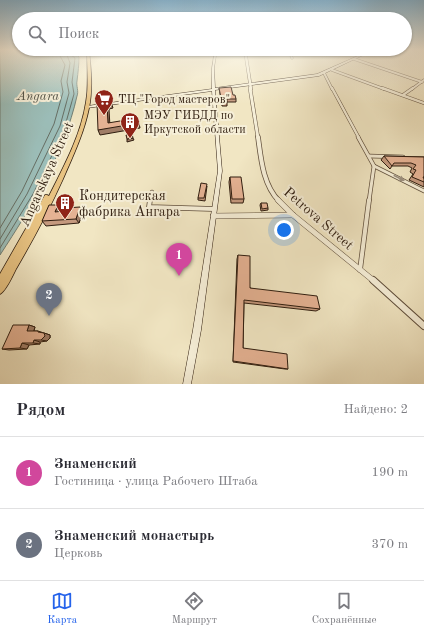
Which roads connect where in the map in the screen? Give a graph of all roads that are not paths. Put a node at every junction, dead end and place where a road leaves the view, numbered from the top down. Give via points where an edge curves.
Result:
1 (88, 68) edge
2 (213, 68) edge
3 (247, 68) edge
4 (336, 68) edge
5 (382, 68) edge
6 (332, 70) junction
7 (324, 73) junction
8 (423, 81) edge
9 (249, 85) junction
10 (214, 90) junction
11 (403, 95) junction
12 (424, 103) edge
13 (85, 108) junction
14 (369, 156) junction
15 (406, 157) edge
16 (374, 166) junction
17 (424, 191) edge
18 (152, 192) dead end
19 (214, 212) junction
20 (293, 215) junction
21 (360, 270) junction
22 (0, 281) edge
23 (0, 290) edge
24 (424, 326) edge
25 (187, 384) edge

1 - 13 main road via 89,89
2 - 10 main road
3 - 9 street, Petrova Street
4 - 6 main road
5 - 8 street
6 - 7 main road
6 - 11 street
7 - 9 main road
7 - 14 street
8 - 11 street
9 - 10 main road
9 - 20 street, Petrova Street via 261,162 269,189
10 - 13 main road
10 - 19 main road via 220,171
11 - 12 street
13 - 22 main road via 53,187
13 - 23 main road, Angarskaya Street via 76,142 57,186
14 - 15 street
14 - 16 street
16 -> 17 street
16 - 21 street
18 - 19 street via 149,207
19 - 20 street
19 - 25 main road
20 - 21 street, Petrova Street
21 - 24 street, Petrova Street

